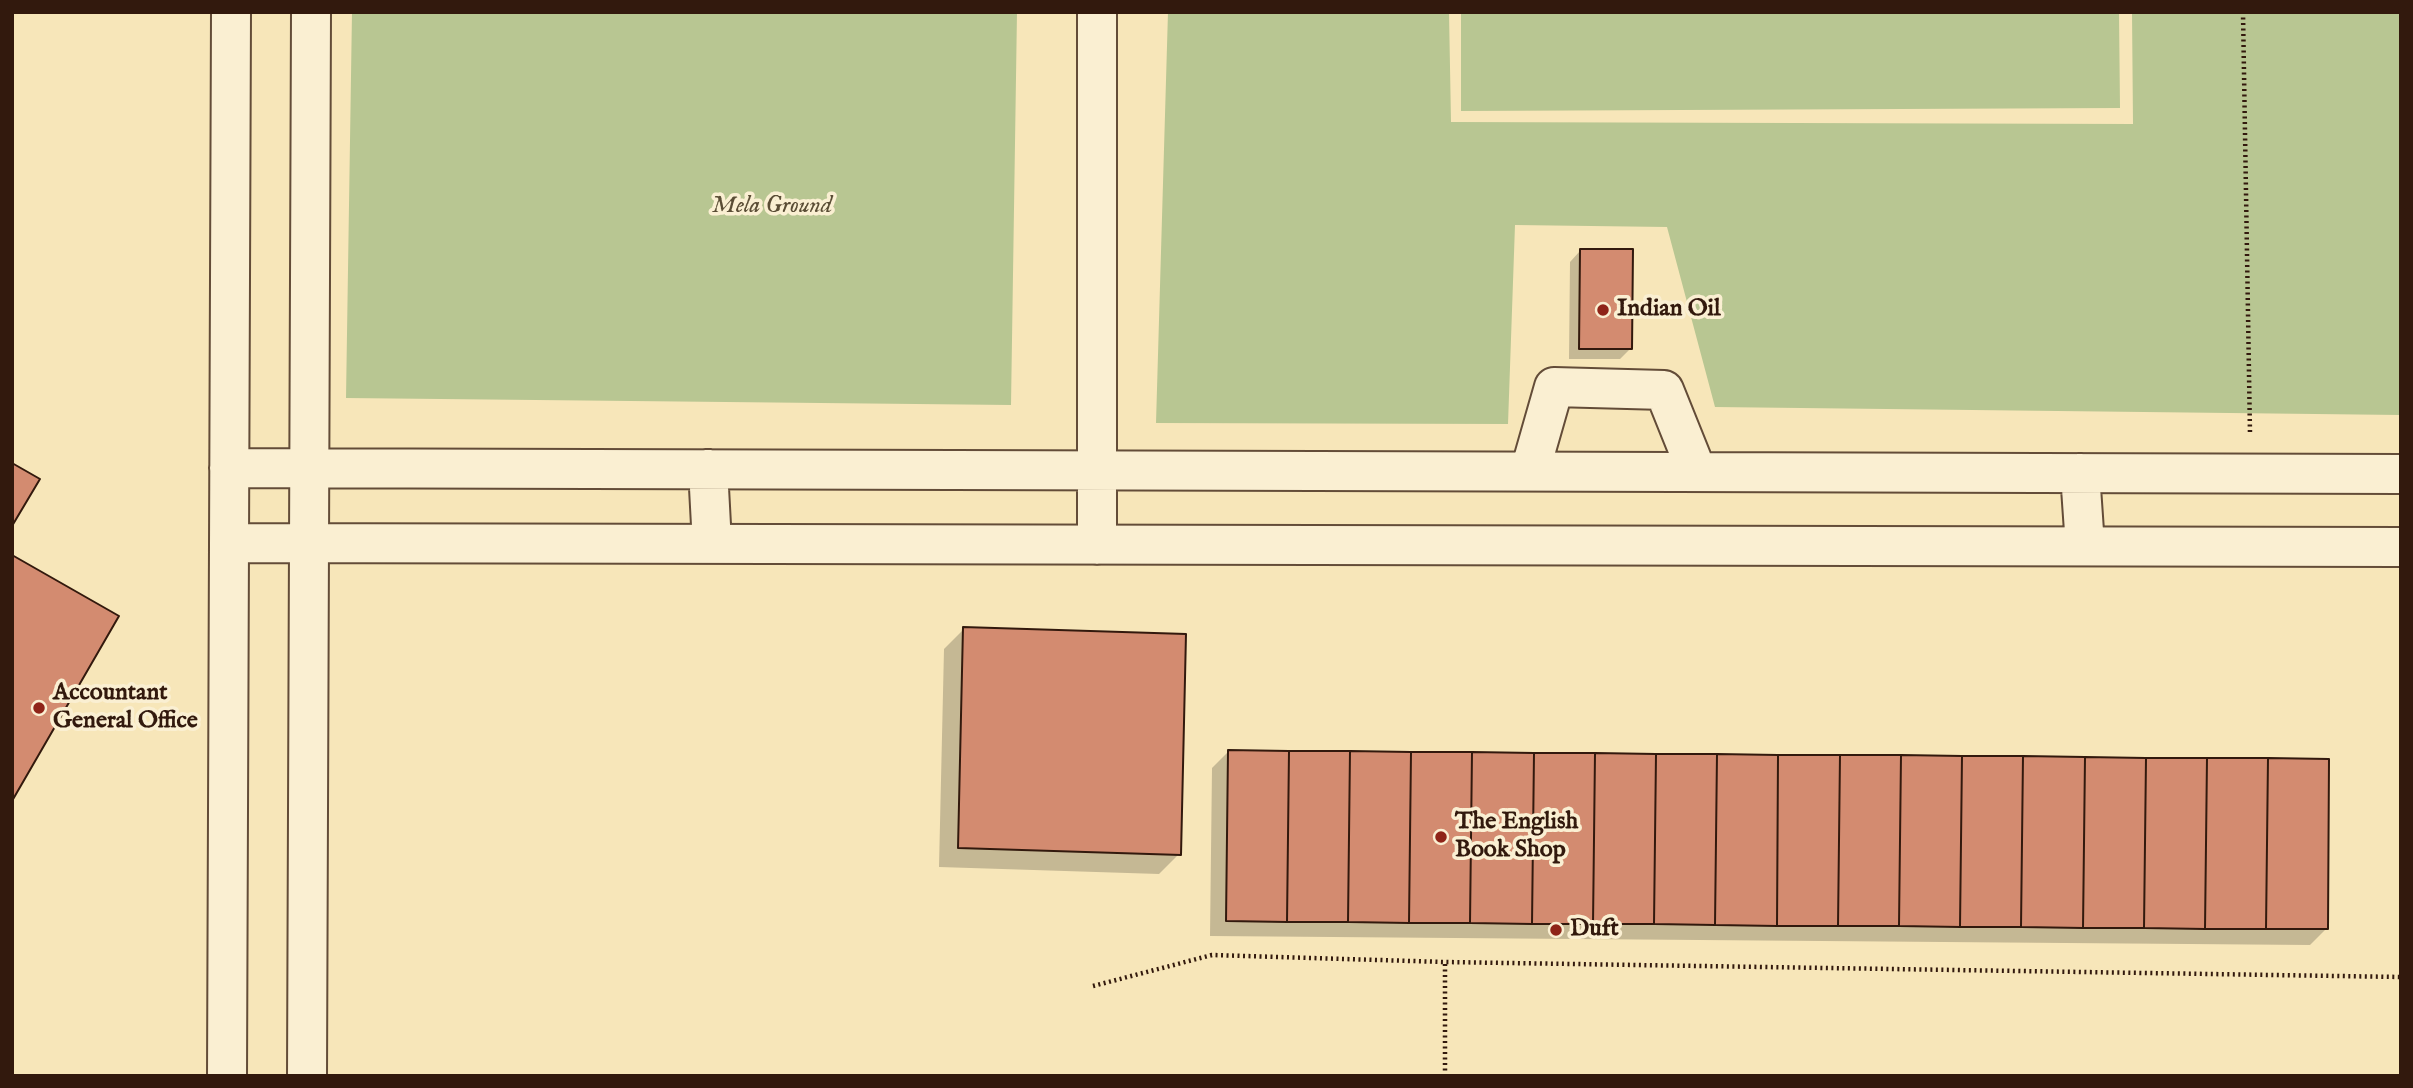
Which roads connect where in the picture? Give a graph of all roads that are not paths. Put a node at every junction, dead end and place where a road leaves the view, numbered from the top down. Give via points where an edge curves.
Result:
1 (231, 12) edge
2 (311, 12) edge
3 (1097, 12) edge
4 (229, 468) junction
5 (310, 468) junction
6 (708, 469) junction
7 (1097, 470) junction
8 (1530, 471) junction
9 (1697, 472) junction
10 (2080, 473) junction
11 (2401, 474) edge
12 (229, 543) junction
13 (309, 543) junction
14 (712, 544) junction
15 (1097, 544) junction
16 (2085, 546) junction
17 (2401, 547) edge
18 (227, 1076) edge
19 (307, 1076) edge

1 - 4 street
2 - 5 street
3 - 7 street
4 - 5 street
4 - 12 street
5 - 6 street
5 - 13 street
6 - 7 street
6 - 14 street
7 - 8 street
7 - 15 street
8 - 9 street
8 - 9 street via 1554,387 1664,390
9 - 10 street
10 - 11 street
10 - 16 street
12 - 13 street
12 - 18 street
13 - 14 street
13 - 19 street
14 - 15 street
15 - 16 street
16 - 17 street

